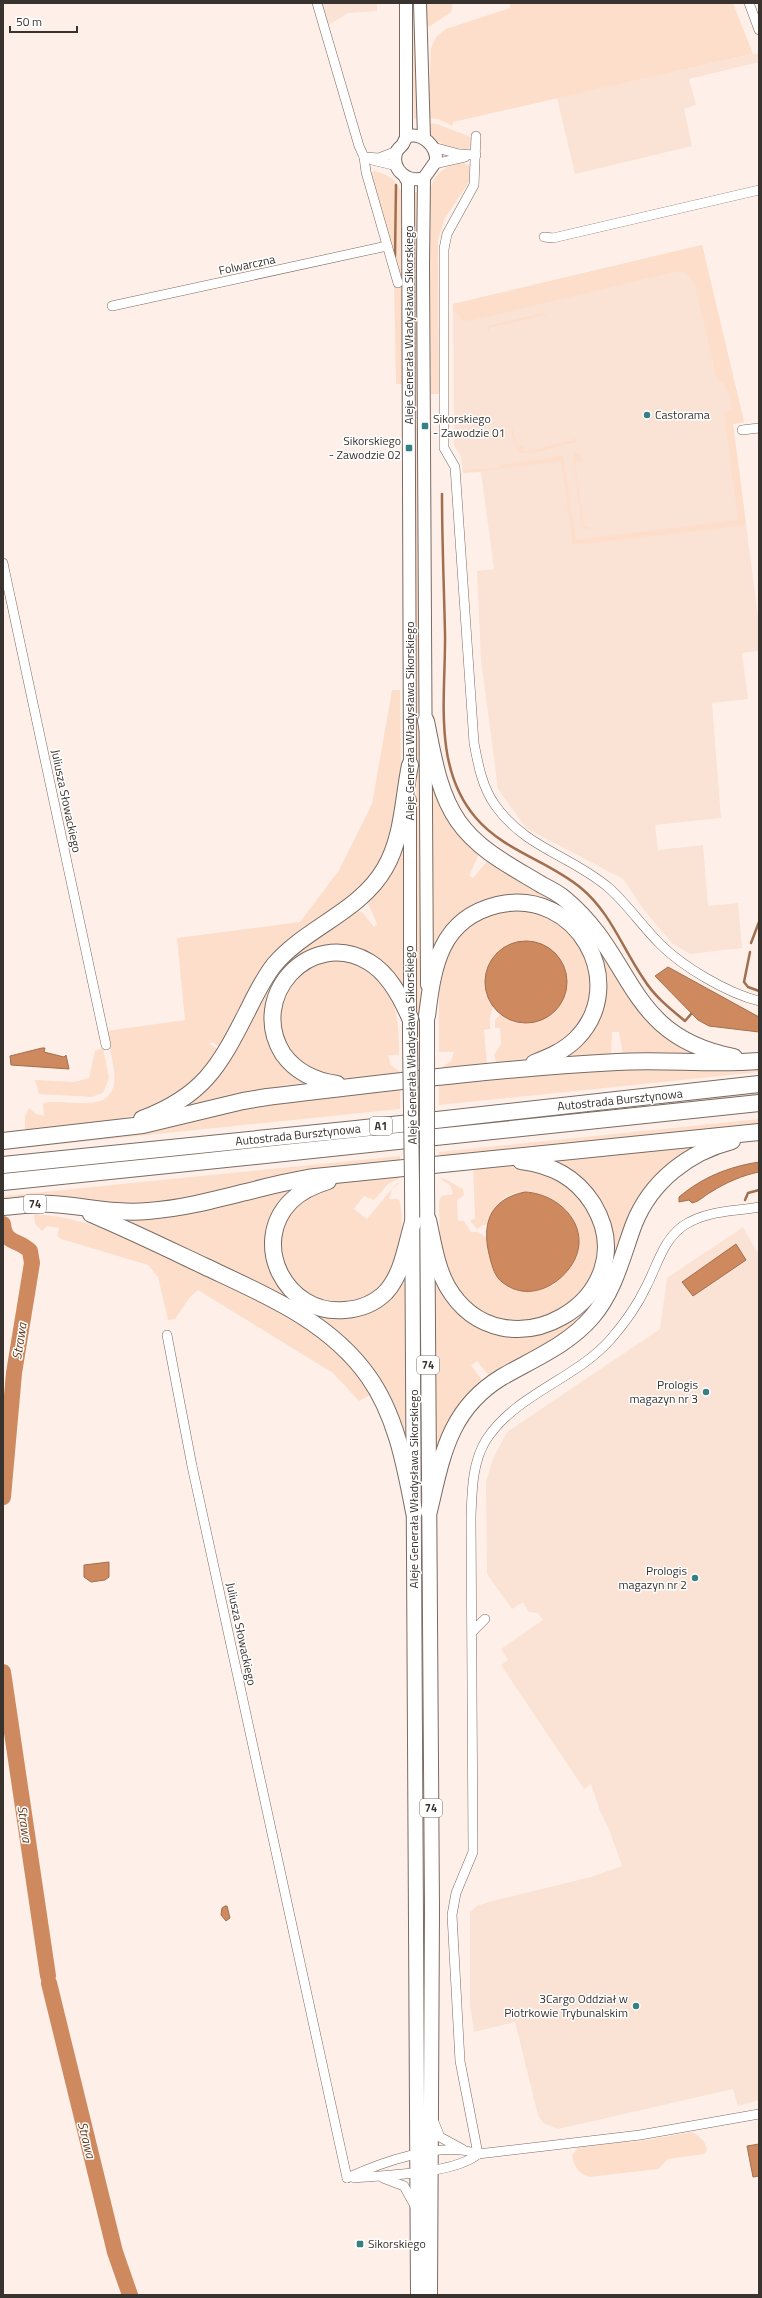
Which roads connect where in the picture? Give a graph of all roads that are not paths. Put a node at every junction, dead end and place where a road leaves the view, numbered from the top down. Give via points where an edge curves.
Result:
1 (317, 3) edge
2 (406, 3) edge
3 (420, 3) edge
4 (749, 3) edge
5 (759, 30) edge
6 (476, 136) dead end
7 (406, 138) junction
8 (424, 138) junction
9 (433, 147) junction
10 (397, 150) junction
11 (476, 155) junction
12 (364, 156) junction
13 (434, 164) junction
14 (396, 166) junction
15 (405, 177) junction
16 (424, 178) junction
17 (759, 190) edge
18 (544, 237) dead end
19 (387, 246) junction
20 (398, 283) dead end
21 (112, 306) dead end
22 (759, 428) edge
23 (742, 430) dead end
24 (3, 563) edge
25 (426, 721) junction
26 (410, 765) junction
27 (759, 1001) edge
28 (427, 1016) junction
29 (410, 1018) junction
30 (106, 1045) dead end
31 (759, 1061) edge
32 (514, 1069) junction
33 (759, 1084) edge
34 (360, 1086) junction
35 (759, 1104) edge
36 (102, 1130) junction
37 (759, 1133) edge
38 (3, 1141) edge
39 (481, 1160) junction
40 (3, 1165) edge
41 (350, 1175) junction
42 (3, 1182) edge
43 (67, 1206) junction
44 (3, 1207) edge
45 (759, 1207) edge
46 (420, 1221) junction
47 (167, 1335) dead end
48 (422, 1511) junction
49 (485, 1619) dead end
50 (473, 1630) junction
51 (431, 2110) junction
52 (759, 2114) edge
53 (463, 2149) junction
54 (430, 2152) junction
55 (478, 2154) junction
56 (416, 2155) junction
57 (423, 2171) junction
58 (376, 2176) junction
59 (347, 2178) junction
60 (417, 2212) junction
61 (418, 2295) edge
62 (430, 2295) edge

1 - 12 street via 356,138
2 - 7 main road
3 - 8 main road
4 - 5 street
6 - 11 street
7 - 8 main road via 415,135
7 - 10 main road
8 - 9 main road
9 - 11 street via 459,154
9 - 13 main road via 436,156
10 - 12 street via 379,158
10 - 14 main road
11 - 13 street
11 - 27 street via 474,185 447,234 444,249 444,448 455,467 474,736 482,777 495,805 515,829 609,888 673,956 727,988
12 - 14 street
12 - 19 street
13 - 16 main road
14 - 15 main road
15 - 16 main road via 413,180
15 - 26 main road, Aleje Generała Władysława Sikorskiego via 408,182
16 - 25 main road, Aleje Generała Władysława Sikorskiego
17 - 18 street via 553,238
19 - 20 street
19 - 21 street, Folwarczna
22 - 23 street
24 - 30 street, Juliusza Słowackiego
25 - 28 main road, Aleje Generała Władysława Sikorskiego
25 - 31 highway via 441,788 451,810 470,837 491,854 564,898 588,920 602,937 640,1001 662,1026 700,1049
26 - 29 main road, Aleje Generała Władysława Sikorskiego
26 - 36 highway via 397,842 374,885 294,946 274,965 257,991 221,1060 196,1090 154,1114
28 - 32 highway via 431,983 440,952 452,931 468,917 488,907 526,901 558,913 582,934 590,949 596,976 594,1007 586,1027 566,1047 551,1056
28 - 46 main road, Aleje Generała Władysława Sikorskiego / 74, bridge via 427,1182
29 - 34 highway via 395,989 382,973 370,963 351,955 334,952 314,957 296,968 281,985 274,1002 272,1021 276,1041 286,1058 304,1074 324,1083
29 - 46 main road, Aleje Generała Władysława Sikorskiego, bridge via 412,1184
31 - 32 highway via 723,1064 620,1062
32 - 34 highway
33 - 40 highway, Autostrada Bursztynowa / A1
34 - 36 highway via 243,1101 161,1122
35 - 42 highway, Autostrada Bursztynowa / A1 via 460,1137
36 - 38 highway
37 - 39 highway
37 - 48 highway via 715,1145 682,1163 666,1176 640,1211 608,1295 592,1317 556,1347 501,1378 475,1399 465,1412 444,1449
39 - 41 highway
39 - 46 highway via 518,1160 549,1166 569,1178 591,1202 603,1229 604,1255 599,1277 579,1307 551,1323 519,1330 484,1321 462,1306 448,1287
41 - 43 highway via 277,1183 157,1211 116,1212
41 - 46 highway via 319,1184 302,1193 288,1205 277,1223 273,1246 275,1259 286,1284 301,1300 319,1308 341,1310 362,1307 375,1300 386,1292 400,1268
43 - 44 highway, 74 via 43,1204
43 - 48 highway via 123,1228 228,1278 300,1314 324,1331 347,1351 368,1375 382,1399
45 - 50 street via 700,1217 682,1226 667,1243 633,1311 609,1341 578,1368 514,1409 495,1428 479,1457 472,1486
46 - 48 main road, Aleje Generała Władysława Sikorskiego / 74
47 - 59 street, Juliusza Słowackiego via 192,1466
48 - 51 main road, Aleje Generała Władysława Sikorskiego / 74 via 432,1910
48 - 56 main road, Aleje Generała Władysława Sikorskiego / 74
49 - 50 street
50 - 55 street via 473,1852 456,1893 452,1914 460,2061
51 - 53 street via 434,2126 440,2137
51 - 54 main road, 74
52 - 55 street via 640,2135
53 - 54 street
53 - 55 street
54 - 56 street
54 - 57 main road, 74
55 - 57 street via 468,2160
56 - 57 main road, 74
56 - 59 street via 379,2165
57 - 58 street
57 - 60 main road, 74
57 - 62 main road, 74
58 - 59 street
58 - 60 street via 404,2186
60 - 61 main road, 74

